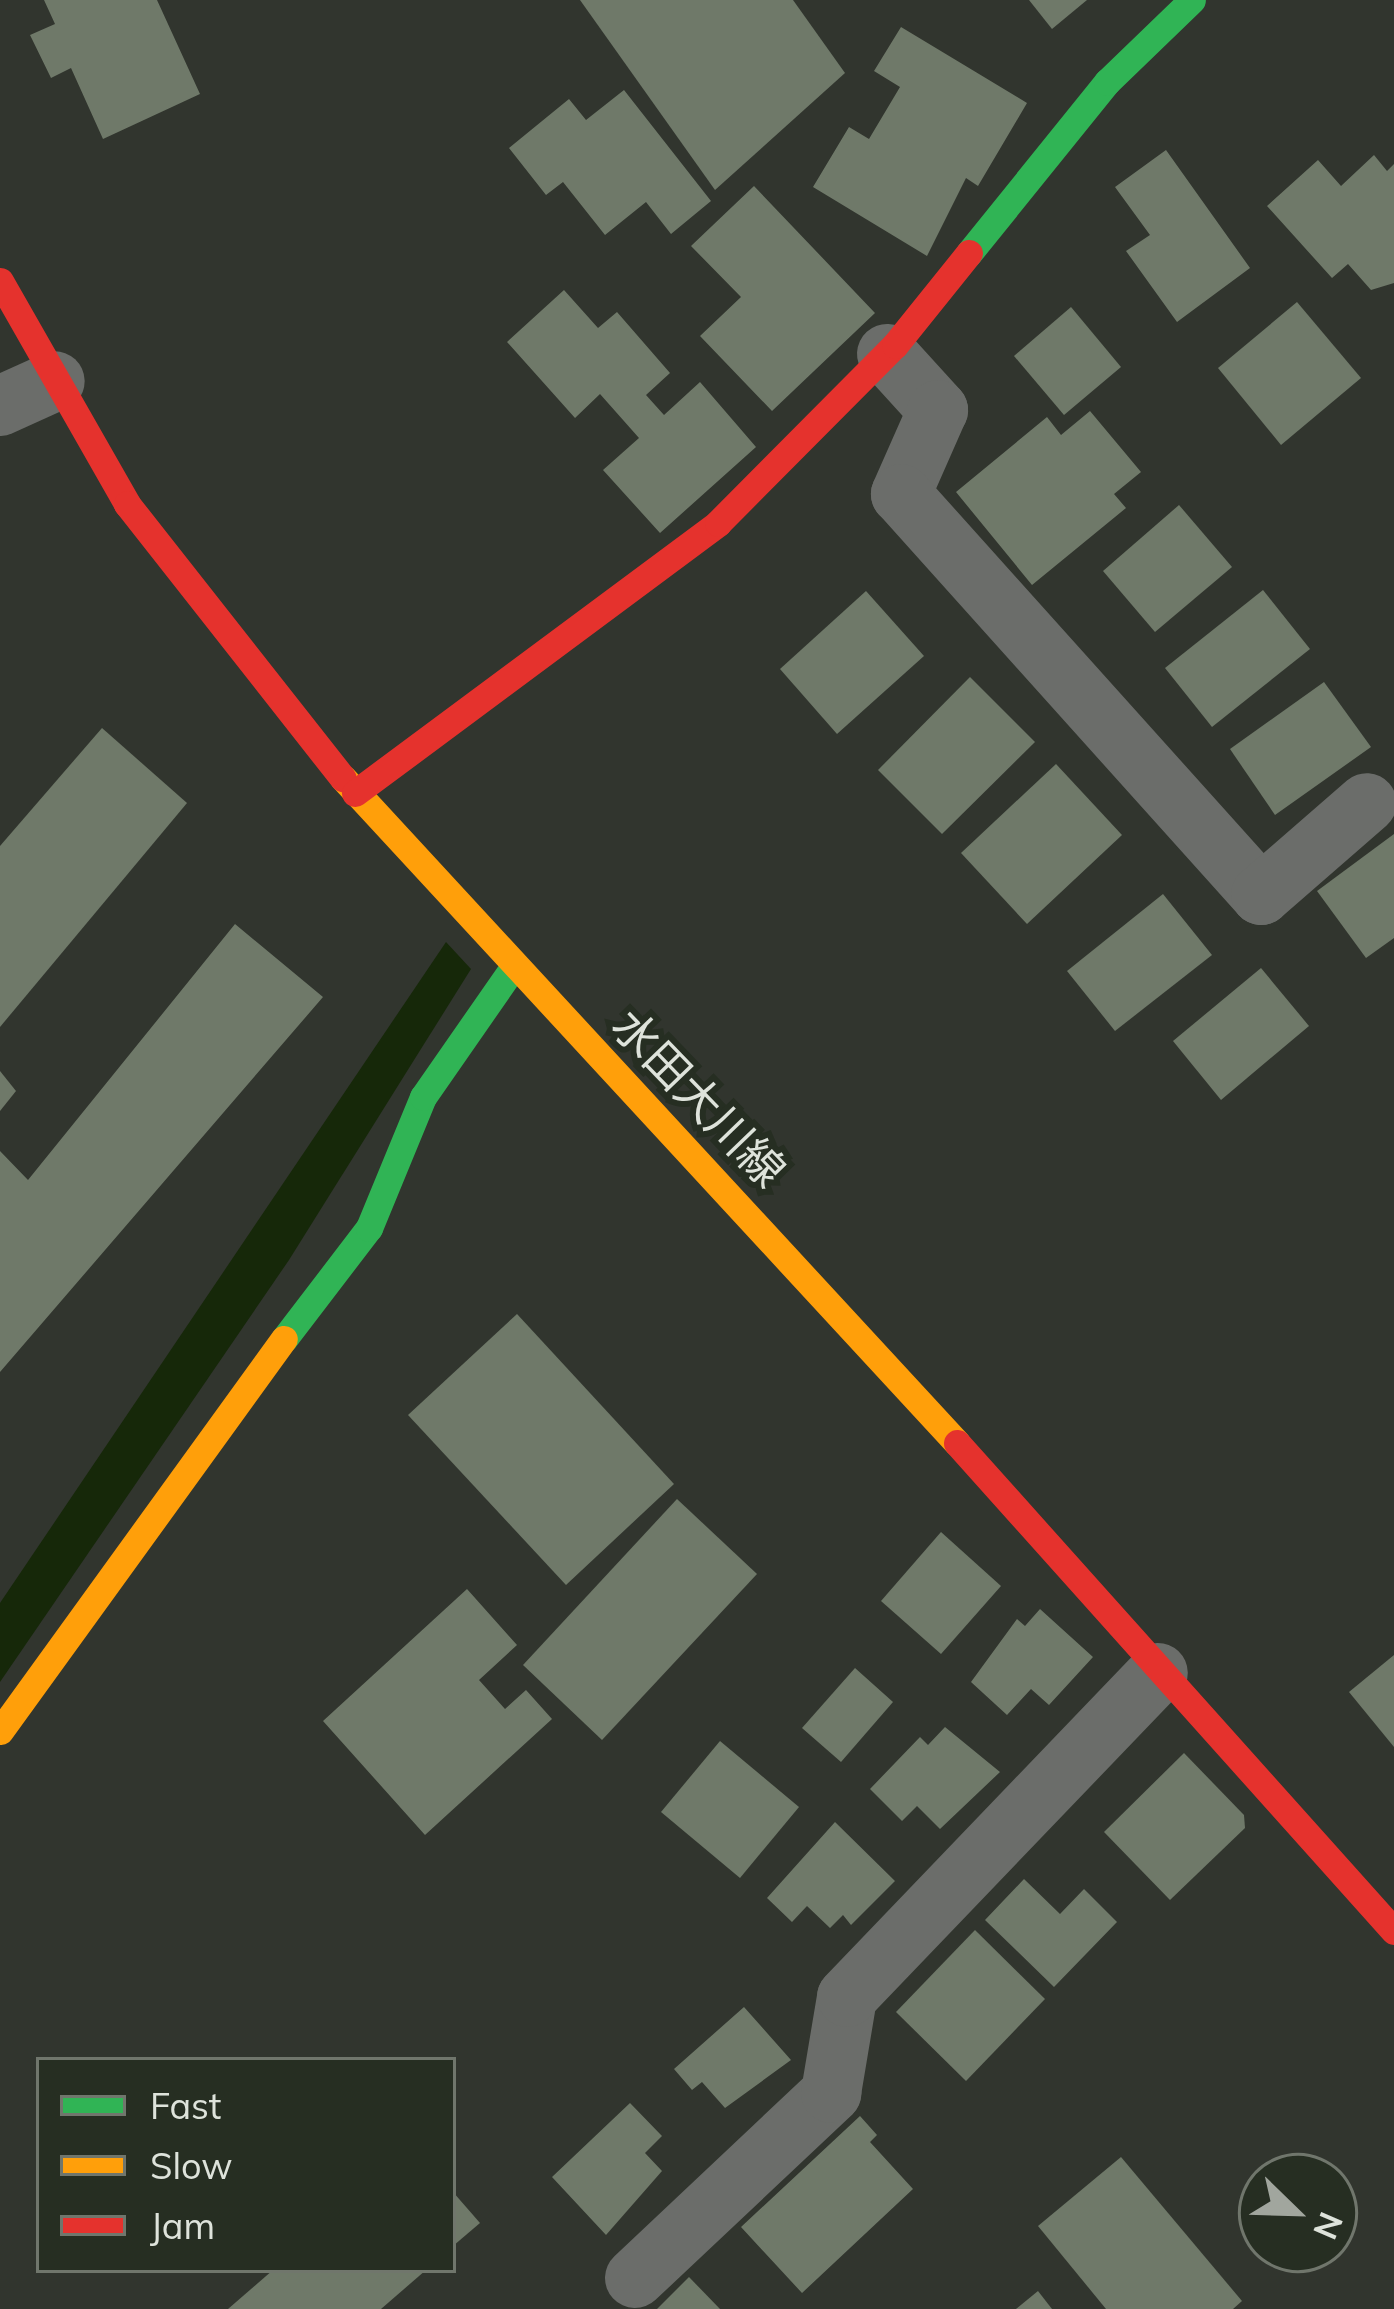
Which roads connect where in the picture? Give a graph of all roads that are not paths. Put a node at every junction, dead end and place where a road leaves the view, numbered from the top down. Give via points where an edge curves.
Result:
1 (1192, 0) edge
2 (0, 281) edge
3 (887, 354) junction
4 (55, 381) junction
5 (0, 406) edge
6 (355, 793) junction
7 (1367, 803) dead end
8 (514, 966) junction
9 (1158, 1673) junction
10 (0, 1731) edge
11 (1394, 1930) edge
12 (635, 2278) dead end

1 - 3 main road via 1107,82
2 - 4 main road, 水田大川線
3 - 6 main road via 718,523
3 - 7 street via 938,410 901,494 1261,895
4 - 5 street
4 - 6 main road, 水田大川線 via 127,504
6 - 8 main road, 水田大川線
8 - 9 main road, 水田大川線 via 726,1184
8 - 10 main road via 423,1096 369,1228 176,1480
9 - 11 main road, 水田大川線
9 - 12 street via 847,1997 831,2093

